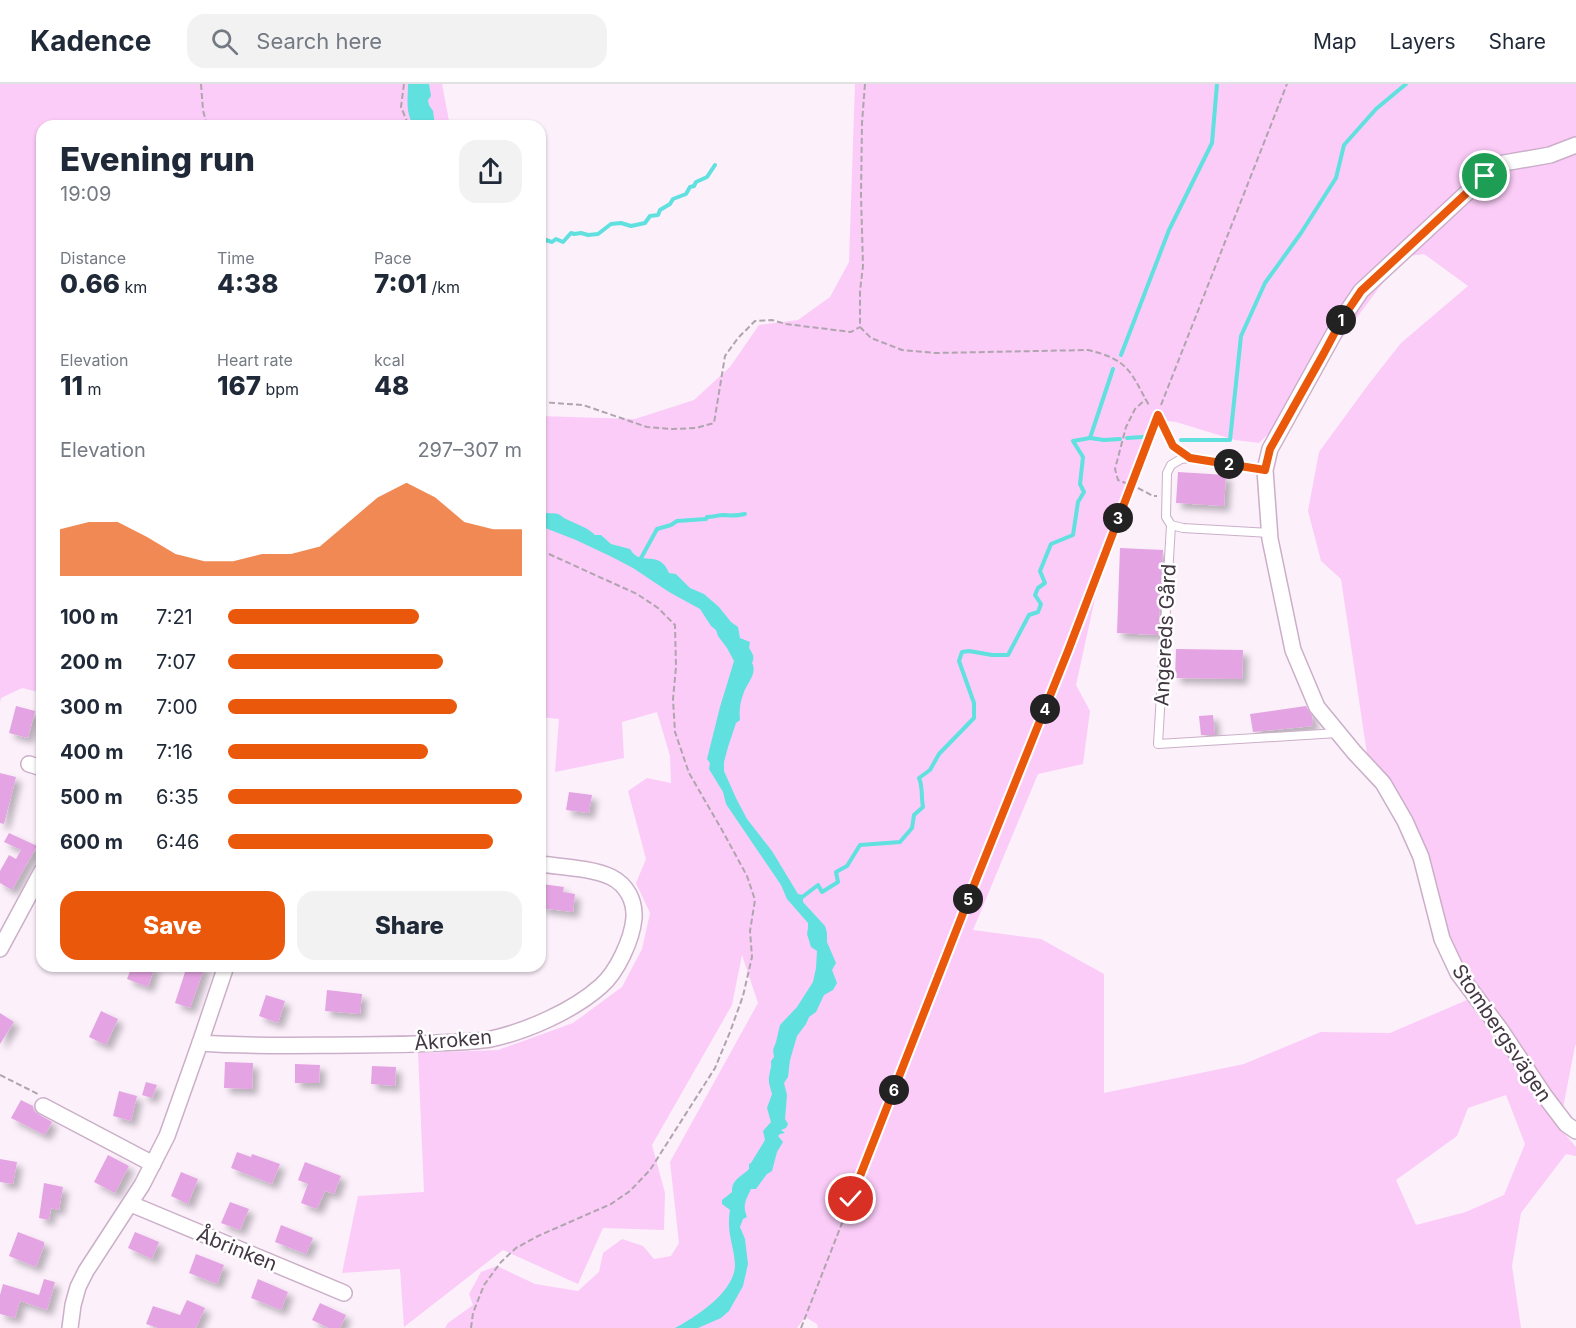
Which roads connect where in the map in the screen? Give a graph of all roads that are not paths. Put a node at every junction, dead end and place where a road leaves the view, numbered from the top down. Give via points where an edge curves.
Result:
1 (1576, 145) edge
2 (1158, 415) road end
3 (1190, 458) junction
4 (1265, 470) junction
5 (1171, 525) junction
6 (1270, 533) junction
7 (1338, 733) junction
8 (546, 865) edge
9 (36, 882) edge
10 (0, 949) edge
11 (224, 972) edge
12 (200, 1043) junction
13 (43, 1106) dead end
14 (1576, 1131) edge
15 (153, 1164) junction
16 (130, 1204) junction
17 (344, 1293) dead end
18 (70, 1328) edge

1 - 4 street, Stombergsvägen via 1550,155 1504,163 1361,291 1270,449
2 - 3 lane via 1173,446
3 - 4 lane
3 - 5 lane, Angereds Gård via 1171,465 1167,473 1166,517
4 - 6 street, Stombergsvägen
5 - 6 lane
5 - 7 lane, Angereds Gård via 1158,744
6 - 7 street, Stombergsvägen via 1293,650 1317,707
7 - 14 street, Stombergsvägen via 1383,783 1405,821 1421,857 1442,939 1458,973 1544,1095
8 - 12 street, Åkroken via 611,877 631,897 634,911 626,947 602,985 539,1024 489,1039 418,1045
9 - 10 street
11 - 12 street
12 - 15 street
13 - 15 street
15 - 16 street
16 - 17 street, Åbrinken
16 - 18 street via 78,1287

